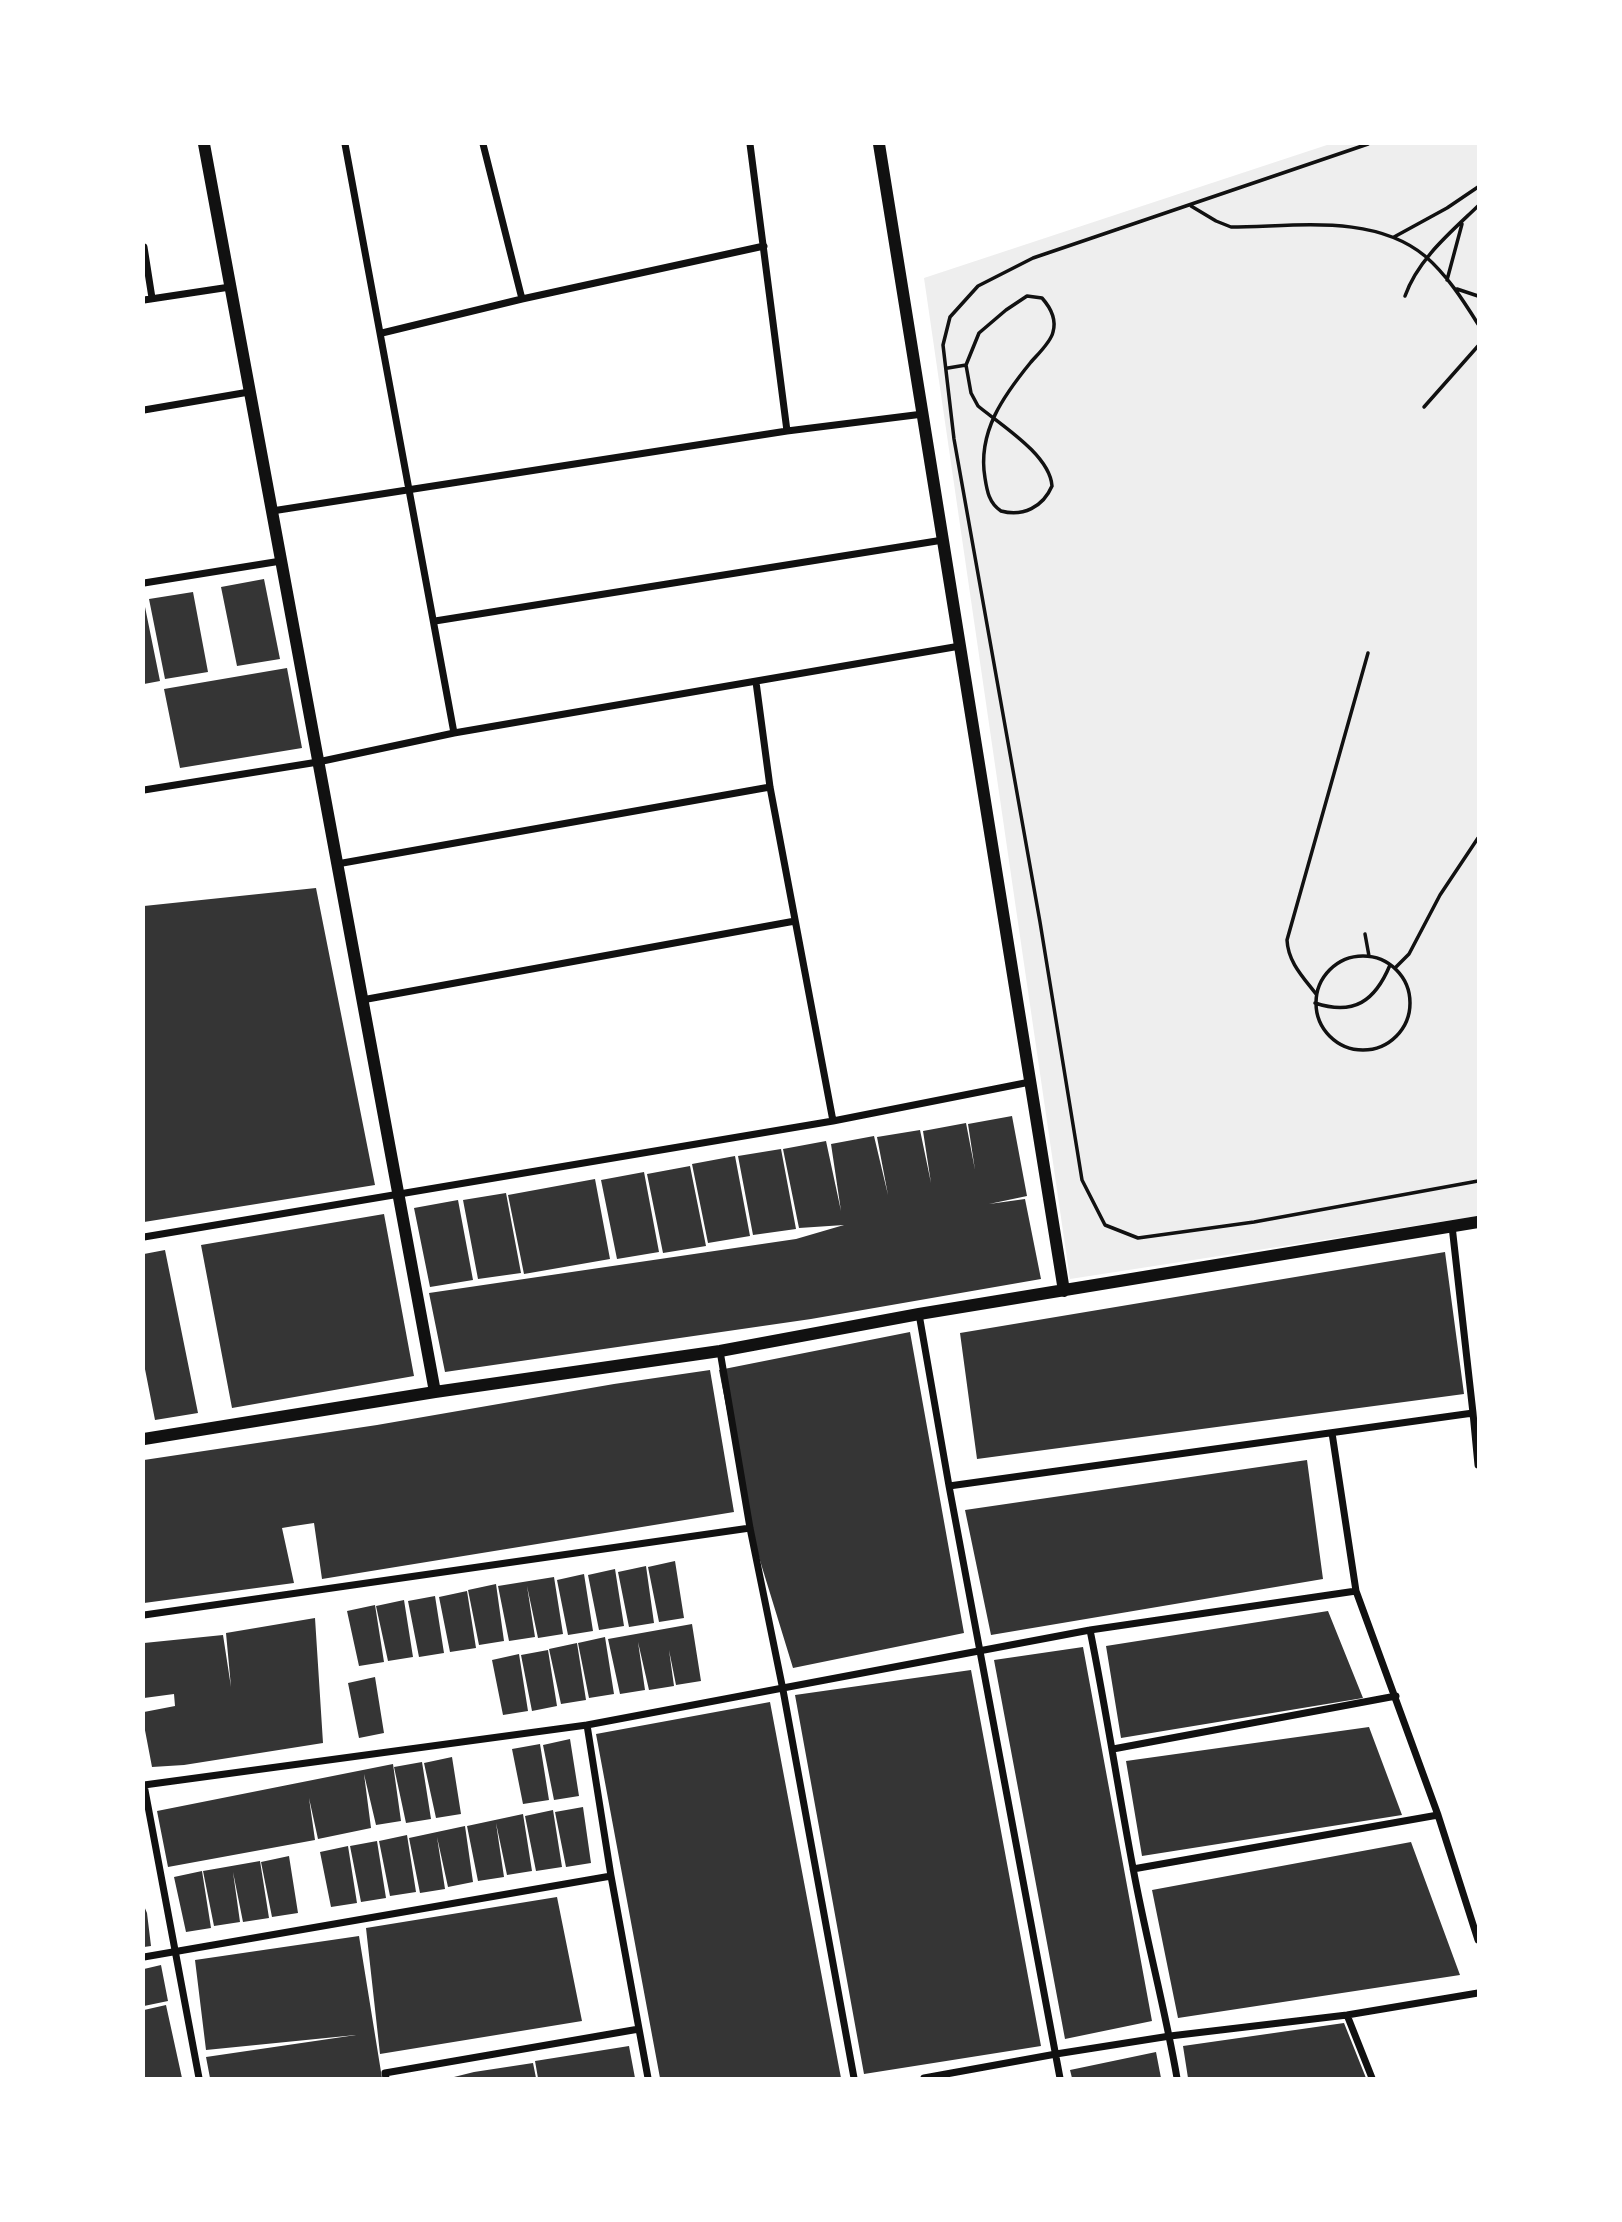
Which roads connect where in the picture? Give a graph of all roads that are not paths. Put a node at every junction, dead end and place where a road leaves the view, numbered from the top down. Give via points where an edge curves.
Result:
1 (204, 144) edge
2 (345, 144) edge
3 (483, 144) edge
4 (750, 144) edge
5 (879, 144) edge
6 (764, 246) junction
7 (144, 247) edge
8 (230, 287) junction
9 (152, 298) junction
10 (522, 299) junction
11 (144, 300) edge
12 (382, 333) junction
13 (249, 392) junction
14 (144, 410) edge
15 (923, 414) junction
16 (787, 430) junction
17 (409, 489) junction
18 (272, 511) junction
19 (943, 540) junction
20 (281, 561) junction
21 (144, 583) edge
22 (435, 621) junction
23 (960, 646) junction
24 (756, 682) junction
25 (454, 733) junction
26 (318, 762) junction
27 (769, 787) junction
28 (144, 789) edge
29 (337, 864) junction
30 (795, 921) junction
31 (362, 1000) junction
32 (1030, 1082) junction
33 (833, 1121) junction
34 (398, 1194) junction
35 (1479, 1222) edge
36 (1452, 1226) junction
37 (144, 1237) edge
38 (1064, 1291) junction
39 (919, 1314) junction
40 (720, 1351) junction
41 (435, 1392) junction
42 (1473, 1413) junction
43 (1332, 1433) junction
44 (144, 1439) edge
45 (1479, 1465) edge
46 (949, 1486) junction
47 (750, 1528) junction
48 (1356, 1591) junction
49 (144, 1615) edge
50 (1090, 1630) junction
51 (980, 1650) junction
52 (783, 1689) junction
53 (1396, 1696) junction
54 (587, 1725) junction
55 (1114, 1749) junction
56 (144, 1785) edge
57 (1438, 1815) junction
58 (1133, 1869) junction
59 (611, 1875) junction
60 (1479, 1940) edge
61 (176, 1952) junction
62 (144, 1957) edge
63 (1479, 1993) edge
64 (1347, 2015) junction
65 (639, 2029) junction
66 (1170, 2036) junction
67 (1056, 2054) junction
68 (199, 2078) edge
69 (386, 2078) edge
70 (649, 2078) edge
71 (853, 2078) edge
72 (924, 2078) edge
73 (1060, 2078) edge
74 (1177, 2078) edge
75 (1372, 2078) edge

1 - 8 street
2 - 12 street
3 - 10 street
4 - 6 street
5 - 15 street
6 - 10 street
6 - 16 street
7 - 9 street
8 - 9 street
8 - 13 street
9 - 11 street
10 - 12 street
12 - 17 street
13 - 14 street
13 - 18 street
15 - 16 street
15 - 19 street
16 - 17 street
17 - 18 street
17 - 22 street
18 - 20 street
19 - 22 street
19 - 23 street
20 - 21 street
20 - 26 street
22 - 25 street
23 - 24 street
23 - 32 street
24 - 25 street
24 - 27 street
25 - 26 street
26 - 28 street
26 - 29 street
27 - 29 street
27 - 30 street
29 - 31 street
30 - 31 street
30 - 33 street
31 - 34 street
32 - 33 street
32 - 38 street
33 - 34 street
34 - 37 street
34 - 41 street
35 - 36 street
36 - 38 street
36 - 42 street
38 - 39 street
39 - 40 street
39 - 46 street
40 - 41 street
40 - 47 street
41 - 44 street
42 - 43 street
42 - 45 street
43 - 46 street
43 - 48 street
46 - 51 street
47 - 49 street
47 - 52 street
48 - 50 street
48 - 53 street
50 - 51 street
50 - 55 street
51 - 52 street
51 - 67 street
52 - 54 street
52 - 71 street
53 - 55 street
53 - 57 street
54 - 56 street
54 - 59 street
55 - 58 street
56 - 61 street
57 - 58 street
57 - 60 street
58 - 66 street
59 - 61 street
59 - 65 street
61 - 62 street
61 - 68 street
63 - 64 street
64 - 66 street
64 - 75 street
65 - 69 street via 385,2073
65 - 70 street
66 - 67 street
66 - 74 street
67 - 72 street
67 - 73 street

